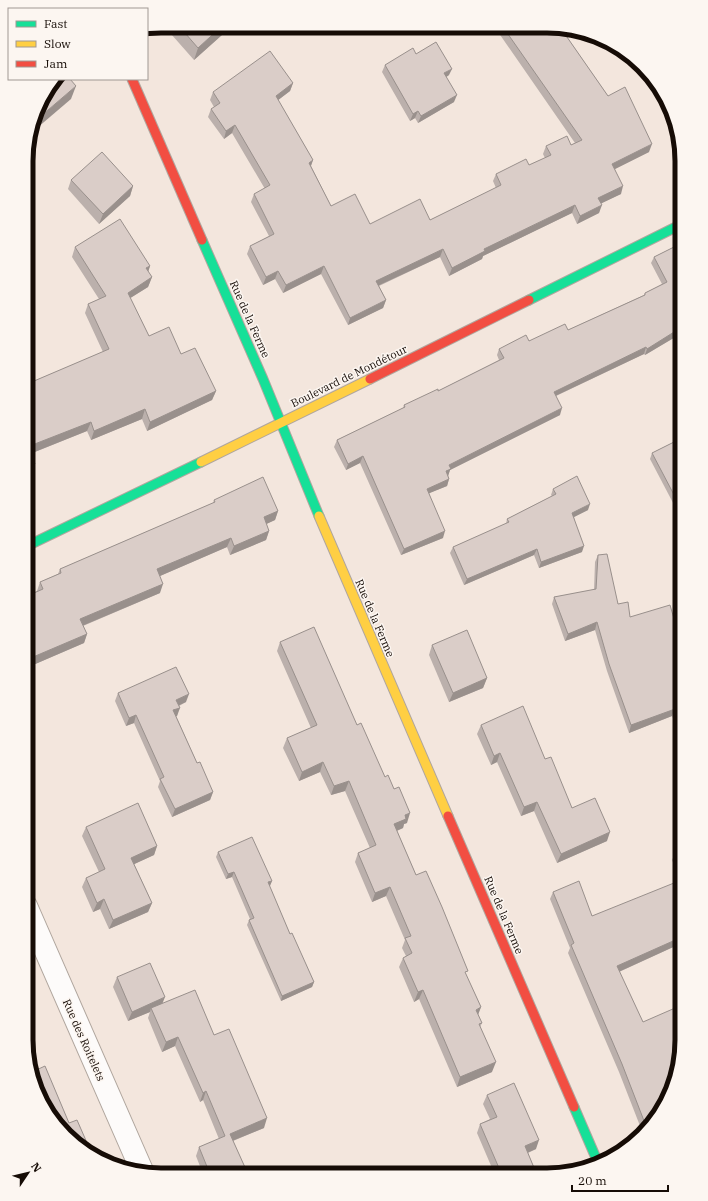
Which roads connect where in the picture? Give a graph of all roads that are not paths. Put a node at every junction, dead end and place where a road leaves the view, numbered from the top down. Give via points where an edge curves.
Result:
1 (132, 80) edge
2 (675, 227) edge
3 (280, 424) junction
4 (33, 543) edge
5 (33, 922) edge
6 (595, 1158) edge
7 (140, 1166) edge

1 - 3 street, Rue de la Ferme via 263,379
2 - 3 street, Boulevard de Mondétour
3 - 4 street, Boulevard de Mondétour
3 - 6 street, Rue de la Ferme
5 - 7 street, Rue des Roitelets

